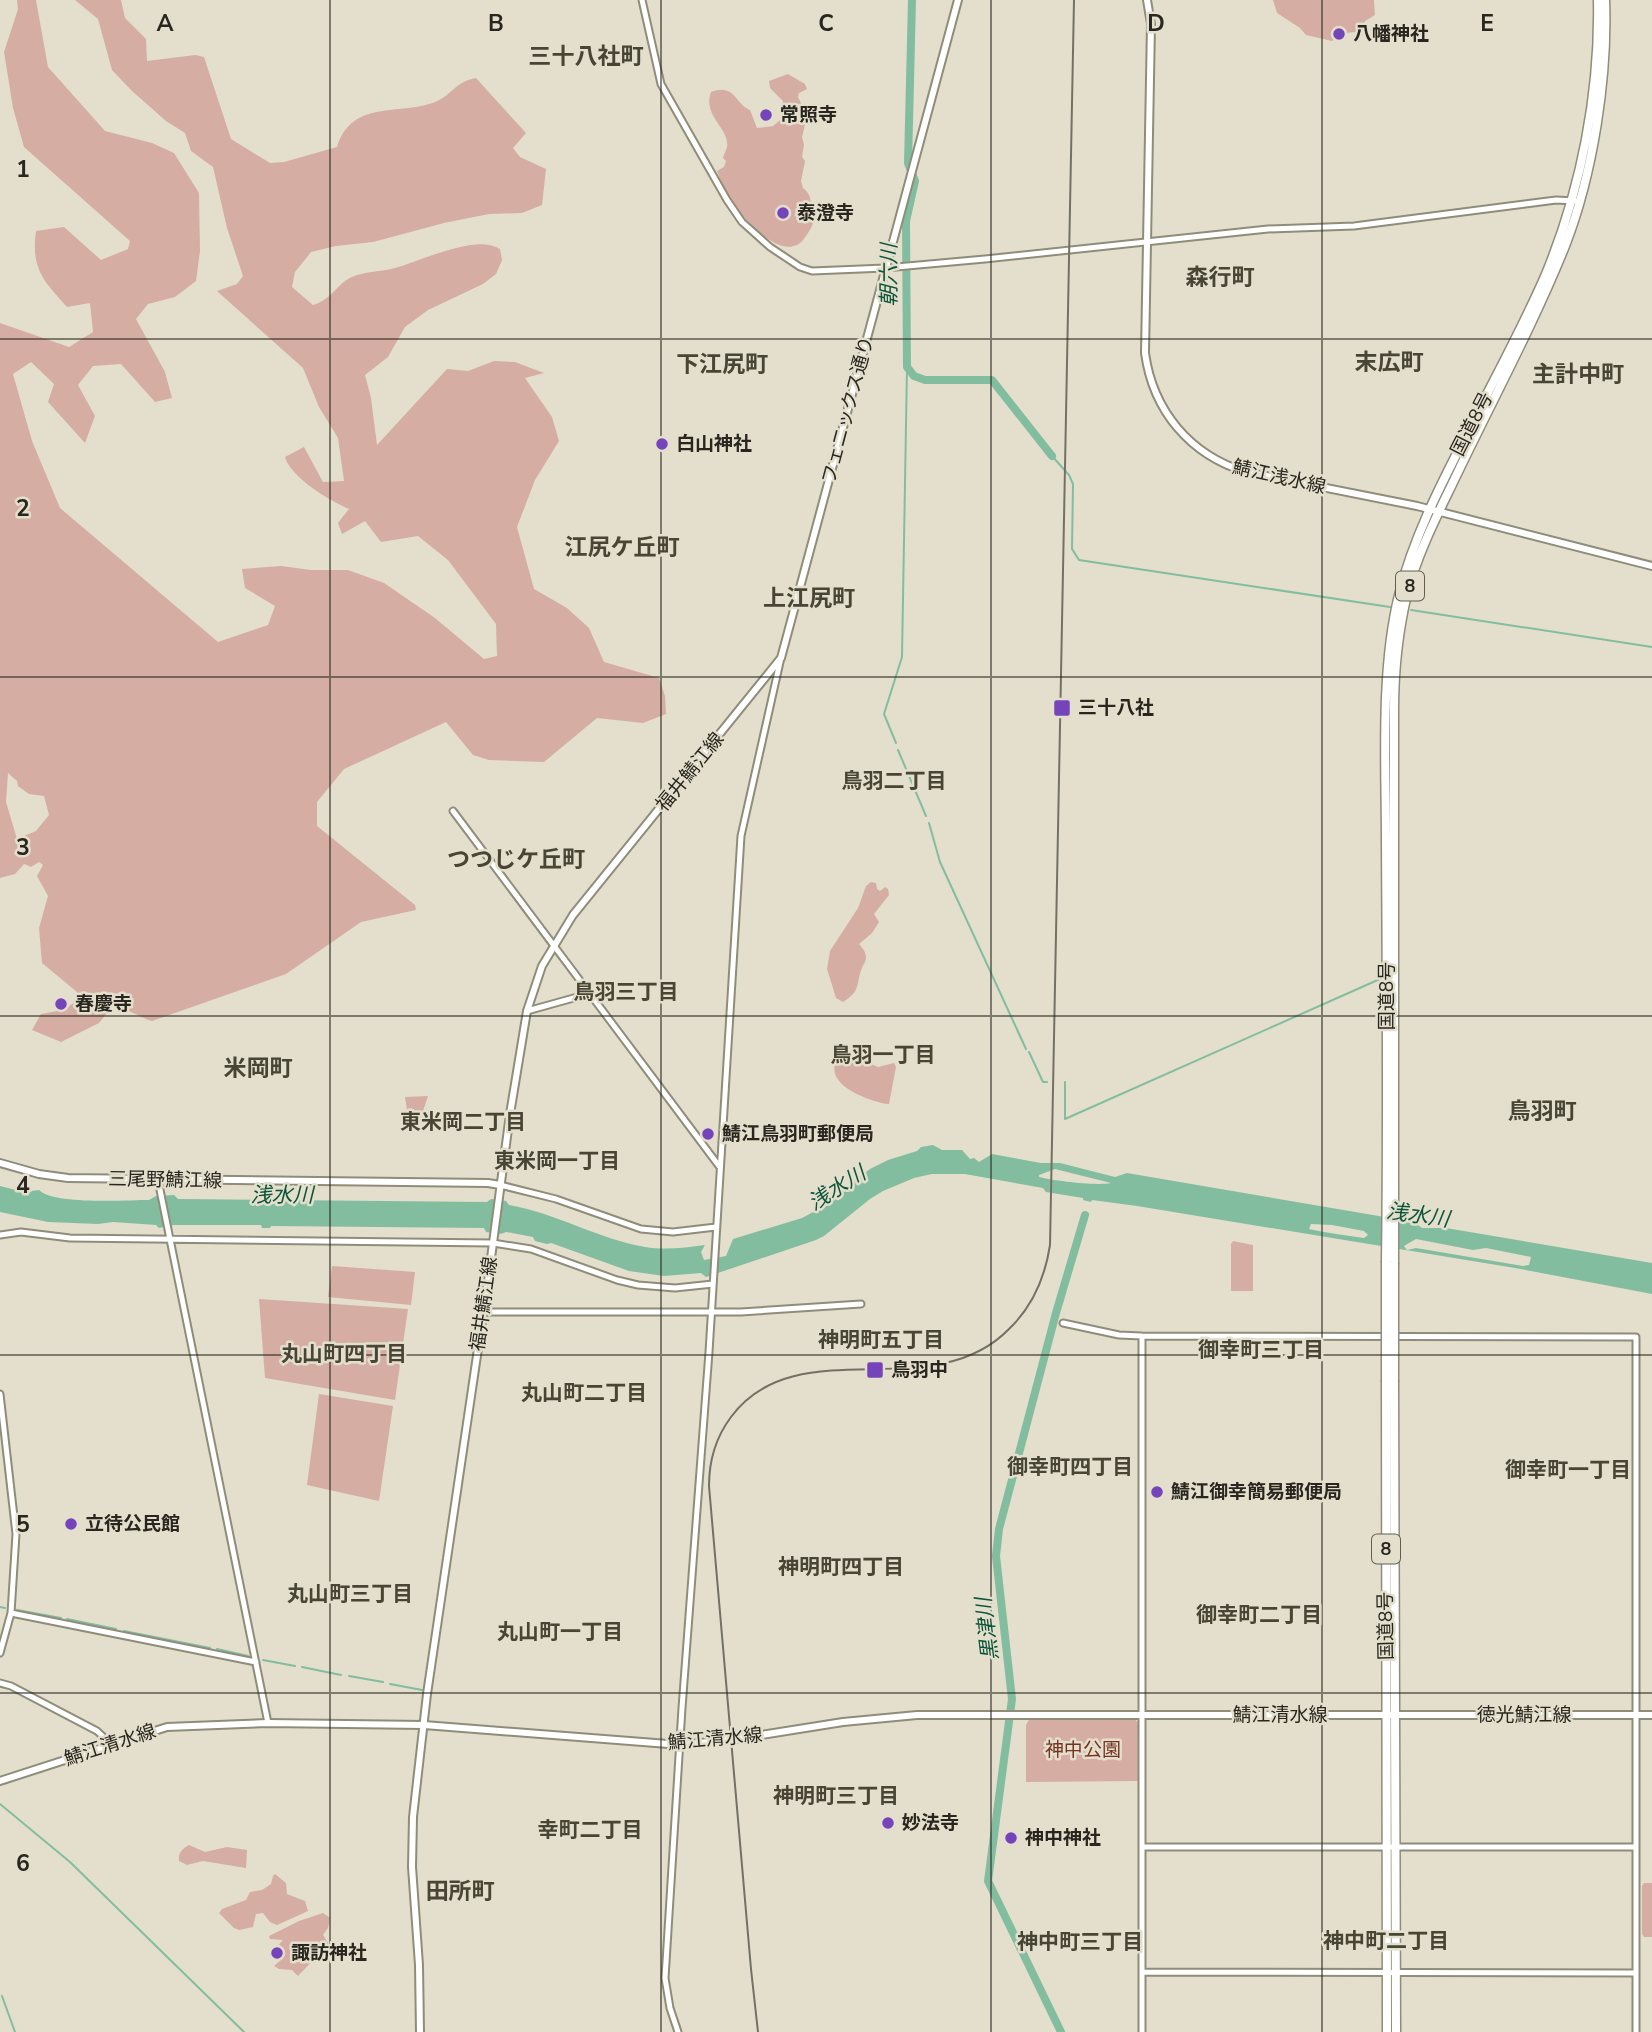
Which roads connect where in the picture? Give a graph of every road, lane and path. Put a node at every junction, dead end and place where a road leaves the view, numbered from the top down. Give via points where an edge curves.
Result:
1 (642, 0) edge
2 (958, 0) edge
3 (1147, 0) edge
4 (1598, 0) edge
5 (1605, 0) edge
6 (1575, 201) junction
7 (1146, 242) junction
8 (885, 268) junction
9 (1429, 509) junction
10 (1438, 512) junction
11 (1652, 566) edge
12 (781, 658) junction
13 (453, 811) dead end
14 (553, 947) junction
15 (588, 994) junction
16 (527, 1011) junction
17 (0, 1163) edge
18 (720, 1167) junction
19 (158, 1180) junction
20 (500, 1188) junction
21 (1390, 1209) junction
22 (715, 1229) junction
23 (0, 1235) edge
24 (171, 1238) junction
25 (493, 1239) junction
26 (713, 1284) junction
27 (861, 1304) dead end
28 (483, 1311) junction
29 (711, 1311) junction
30 (1063, 1323) dead end
31 (1142, 1336) junction
32 (0, 1394) edge
33 (11, 1613) junction
34 (0, 1653) edge
35 (256, 1662) junction
36 (0, 1683) edge
37 (1142, 1714) junction
38 (1637, 1715) junction
39 (1652, 1715) edge
40 (1392, 1716) junction
41 (268, 1723) junction
42 (424, 1726) junction
43 (111, 1744) junction
44 (681, 1745) junction
45 (0, 1781) edge
46 (1142, 1847) junction
47 (1635, 1847) junction
48 (1391, 1848) junction
49 (1142, 1972) junction
50 (1391, 1972) junction
51 (1636, 1973) junction
52 (420, 2032) edge
53 (678, 2032) edge
54 (1142, 2032) edge
55 (1387, 2032) edge
56 (1396, 2032) edge
57 (1636, 2032) edge

1 - 8 street via 661,83 742,222 800,267 829,272
2 - 8 main road, フェニックス通り
3 - 7 main road, 鯖江浅水線 via 1151,24
4 - 6 highway, 国道8号 / 8 via 1591,113
5 - 6 highway, 国道8号 / 8 via 1600,95 1590,155
6 - 7 street via 1353,226 1268,229
6 - 9 highway, 国道8号 / 8 via 1541,285
6 - 10 highway, 国道8号 / 8 via 1565,245 1541,302
7 - 8 street
7 - 9 main road, 鯖江浅水線 via 1144,342 1150,379 1169,418 1193,444 1246,472
8 - 12 main road, フェニックス通り
9 - 10 main road, 鯖江浅水線
9 - 21 highway, 国道8号 / 8 via 1399,595 1388,677
10 - 11 main road, 鯖江浅水線
10 - 21 highway, 国道8号 / 8 via 1407,594 1394,675
12 - 14 main road, 福井鯖江線 via 573,915
12 - 18 street via 741,836
13 - 14 street
14 - 15 street
14 - 16 main road, 福井鯖江線
15 - 16 street
15 - 18 street
16 - 20 main road, 福井鯖江線
17 - 19 main road, 三尾野鯖江線 via 54,1177
18 - 22 street
19 - 20 main road, 三尾野鯖江線 via 477,1183
19 - 24 street
20 - 22 street via 556,1199 641,1229
20 - 25 main road, 福井鯖江線
21 - 40 highway, 国道8号 / 8, bridge
22 - 26 street
23 - 24 street
24 - 25 street
24 - 35 street
25 - 26 street via 638,1285
25 - 28 main road, 福井鯖江線
26 - 29 street
27 - 29 street
28 - 29 street
28 - 42 main road, 福井鯖江線
29 - 44 street
30 - 31 street
31 - 37 street
31 - 38 street via 1636,1336
32 - 33 street via 16,1534
33 - 34 street
33 - 35 street
35 - 41 street
36 - 43 street via 97,1731
37 - 40 main road, 鯖江清水線
37 - 44 main road, 鯖江清水線 via 900,1716
37 - 46 street
38 - 39 main road, 徳光鯖江線
38 - 40 main road, 徳光鯖江線
38 - 47 street
40 - 48 highway, 国道8号 / 8
41 - 42 main road, 鯖江清水線
41 - 43 main road, 鯖江清水線 via 167,1727
42 - 44 main road, 鯖江清水線
42 - 52 main road, 福井鯖江線 via 412,1828
43 - 45 main road, 鯖江清水線
44 - 53 street via 665,1978
46 - 48 street
46 - 49 street
47 - 48 street
47 - 51 street
48 - 50 highway, 国道8号 / 8
49 - 50 street
49 - 54 street
50 - 51 street
50 - 55 highway, 国道8号 / 8
50 - 56 highway, 国道8号 / 8
51 - 57 street

